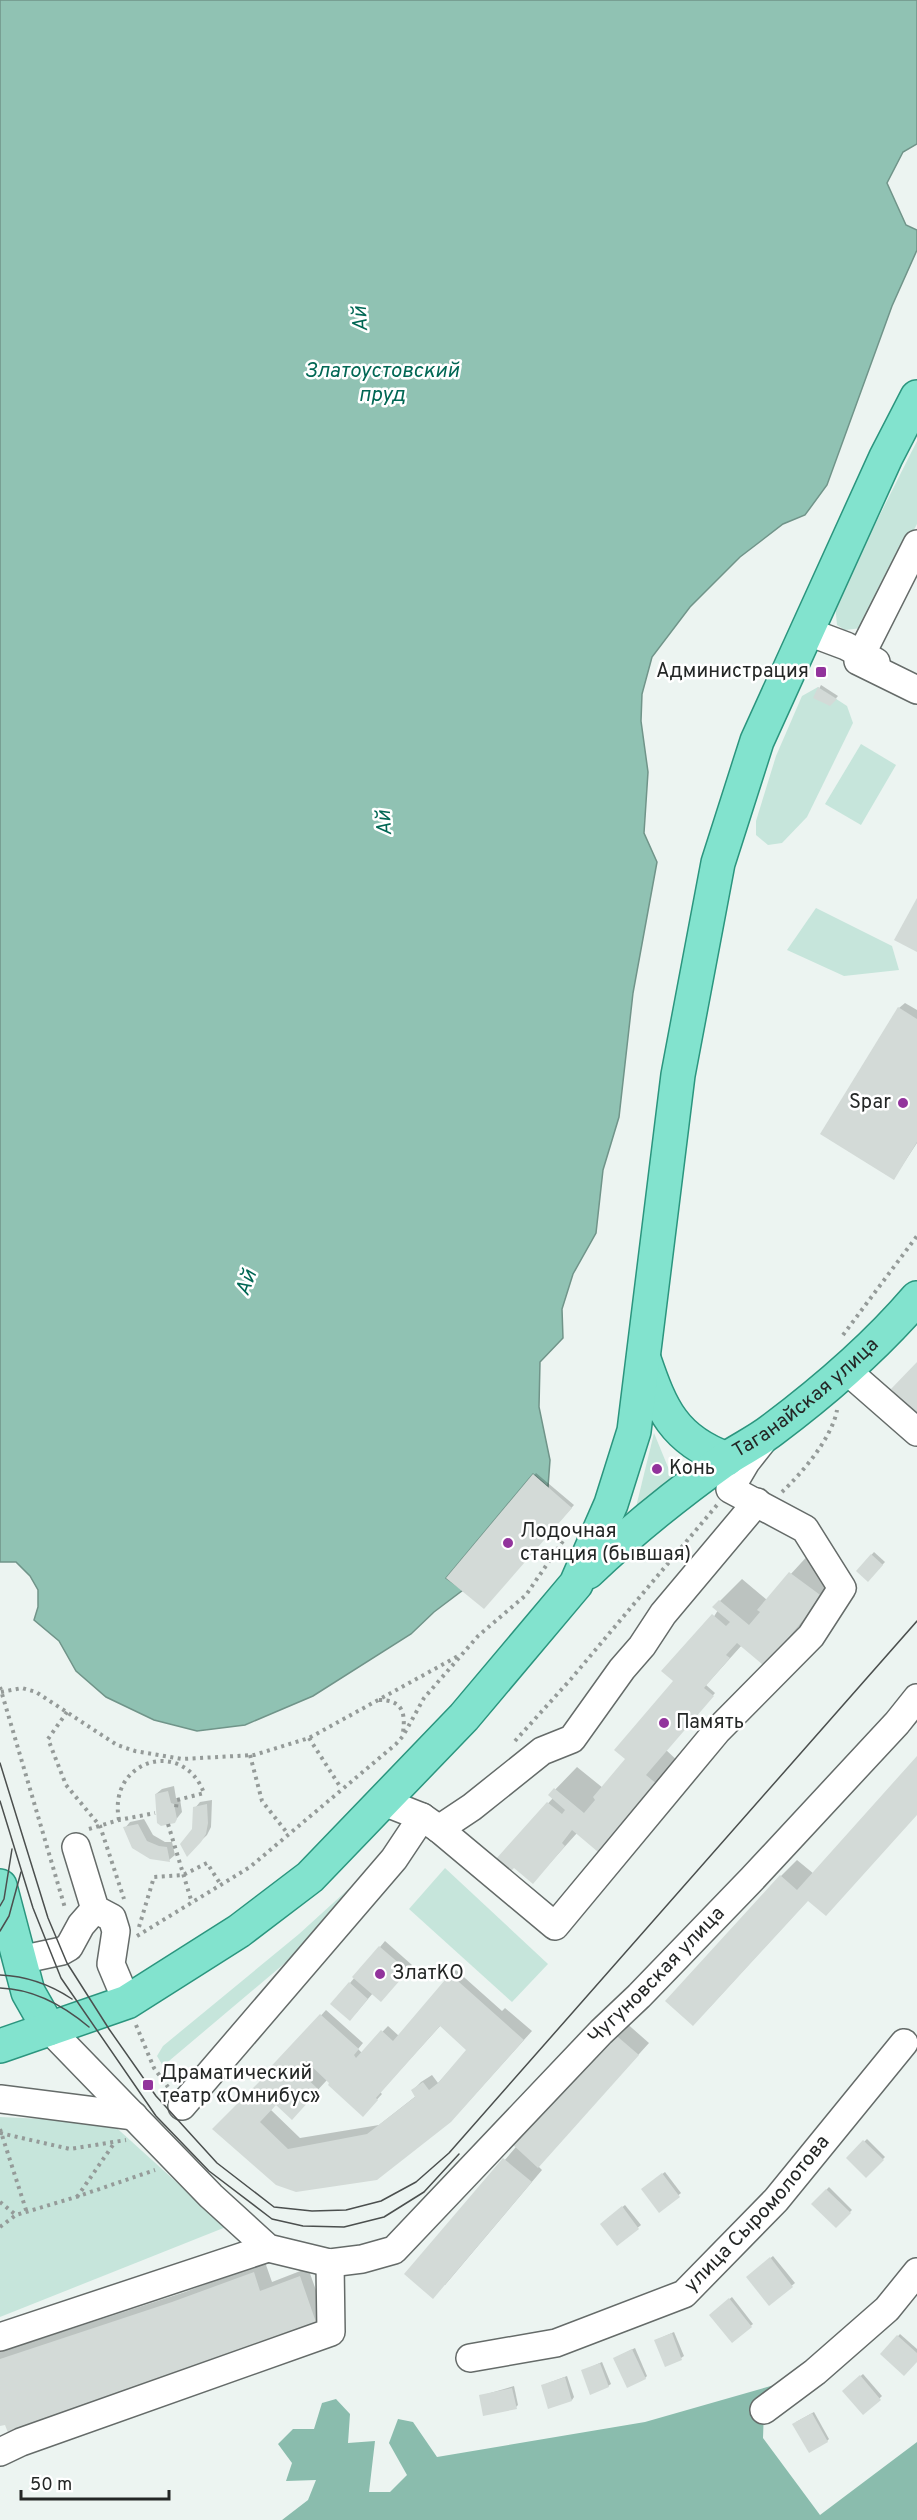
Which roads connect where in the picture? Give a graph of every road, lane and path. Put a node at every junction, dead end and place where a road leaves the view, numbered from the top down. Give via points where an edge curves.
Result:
1 (917, 397) edge
2 (917, 544) edge
3 (806, 631) junction
4 (861, 654) junction
5 (917, 682) edge
6 (917, 690) edge
7 (917, 1298) edge
8 (643, 1355) junction
9 (845, 1369) junction
10 (917, 1432) edge
11 (728, 1474) junction
12 (761, 1504) junction
13 (571, 1530) dead end
14 (576, 1584) junction
15 (463, 1653) junction
16 (1, 1690) edge
17 (917, 1698) edge
18 (378, 1700) junction
19 (67, 1712) junction
20 (403, 1736) junction
21 (309, 1738) junction
22 (513, 1743) dead end
23 (250, 1755) junction
24 (341, 1788) junction
25 (384, 1802) junction
26 (176, 1808) dead end
27 (155, 1813) dead end
28 (119, 1820) junction
29 (430, 1823) junction
30 (168, 1824) dead end
31 (100, 1826) junction
32 (288, 1834) junction
33 (70, 1839) junction
34 (45, 1843) junction
35 (183, 1875) junction
36 (221, 1885) junction
37 (0, 1886) edge
38 (125, 1903) dead end
39 (192, 1903) junction
40 (95, 1909) junction
41 (133, 1925) dead end
42 (74, 1936) junction
43 (136, 1936) junction
44 (112, 1951) junction
45 (20, 1960) junction
46 (127, 2002) junction
47 (0, 2025) edge
48 (49, 2029) junction
49 (904, 2043) dead end
50 (0, 2046) edge
51 (0, 2099) edge
52 (182, 2106) joint
53 (133, 2127) junction
54 (0, 2132) edge
55 (116, 2141) junction
56 (166, 2166) dead end
57 (76, 2197) junction
58 (0, 2202) edge
59 (27, 2212) junction
60 (16, 2215) junction
61 (0, 2227) edge
62 (268, 2248) junction
63 (330, 2263) junction
64 (917, 2272) edge
65 (0, 2337) edge
66 (471, 2358) dead end
67 (764, 2410) dead end
68 (0, 2452) edge

1 - 3 main road
2 - 4 street
3 - 4 street
3 - 8 main road via 757,741 718,863 678,1076
4 - 5 street
4 - 6 street via 858,661
7 - 9 main road, Таганайская улица via 893,1326
8 - 11 main road via 654,1389 673,1425
8 - 14 main road via 634,1431 611,1504
9 - 10 street
9 - 11 main road, Таганайская улица
9 - 12 path via 835,1423 799,1476
11 - 12 street
11 - 14 main road, Таганайская улица via 633,1529
11 - 22 path via 571,1678
12 - 29 street via 663,1614 572,1738 543,1750 472,1808
12 - 29 street via 805,1529 842,1588 812,1635 717,1731 555,1926
13 - 15 path via 526,1595
14 - 25 main road via 464,1717
15 - 18 path
15 - 20 path via 424,1698
16 - 19 path via 29,1690
16 - 34 path
17 - 63 street, Чугуновская улица via 760,1870 394,2250
18 - 20 path via 391,1700 400,1707 405,1721
18 - 21 path
19 - 23 path via 117,1745 135,1751 182,1759
19 - 31 path via 48,1739 66,1785
20 - 24 path
21 - 23 path
21 - 24 path
23 - 32 path via 262,1801
24 - 32 path
25 - 29 street
25 - 46 main road via 310,1877 239,1931
26 - 28 path via 177,1800 204,1793 201,1785 175,1763 152,1762 125,1779 117,1798
27 - 28 path
28 - 31 path
29 - 52 street via 394,1859
30 - 35 path
31 - 33 path
31 - 38 path
32 - 36 path via 250,1867
33 - 34 path
33 - 40 street
34 - 42 path
35 - 36 path via 207,1863
35 - 39 path
35 - 43 path via 154,1877
36 - 39 path
37 - 45 main road
39 - 43 path
40 - 42 street
40 - 44 street via 112,1918 116,1931
41 - 43 path
42 - 45 street via 62,1951
43 - 44 path
44 - 46 street via 111,1964
45 - 48 main road via 28,1992
46 - 48 main road
46 - 52 path via 154,2068
47 - 48 main road
48 - 50 main road
48 - 53 street
49 - 66 street, улица Сыромолотова via 776,2200 684,2294 556,2343
51 - 53 street
53 - 55 path
53 - 62 street
54 - 55 path via 70,2149
54 - 59 path
55 - 57 path
56 - 57 path
57 - 59 path
58 - 60 path
59 - 60 path
60 - 61 path
62 - 63 street
62 - 65 street
63 - 68 street via 331,2332
64 - 67 street via 887,2309

